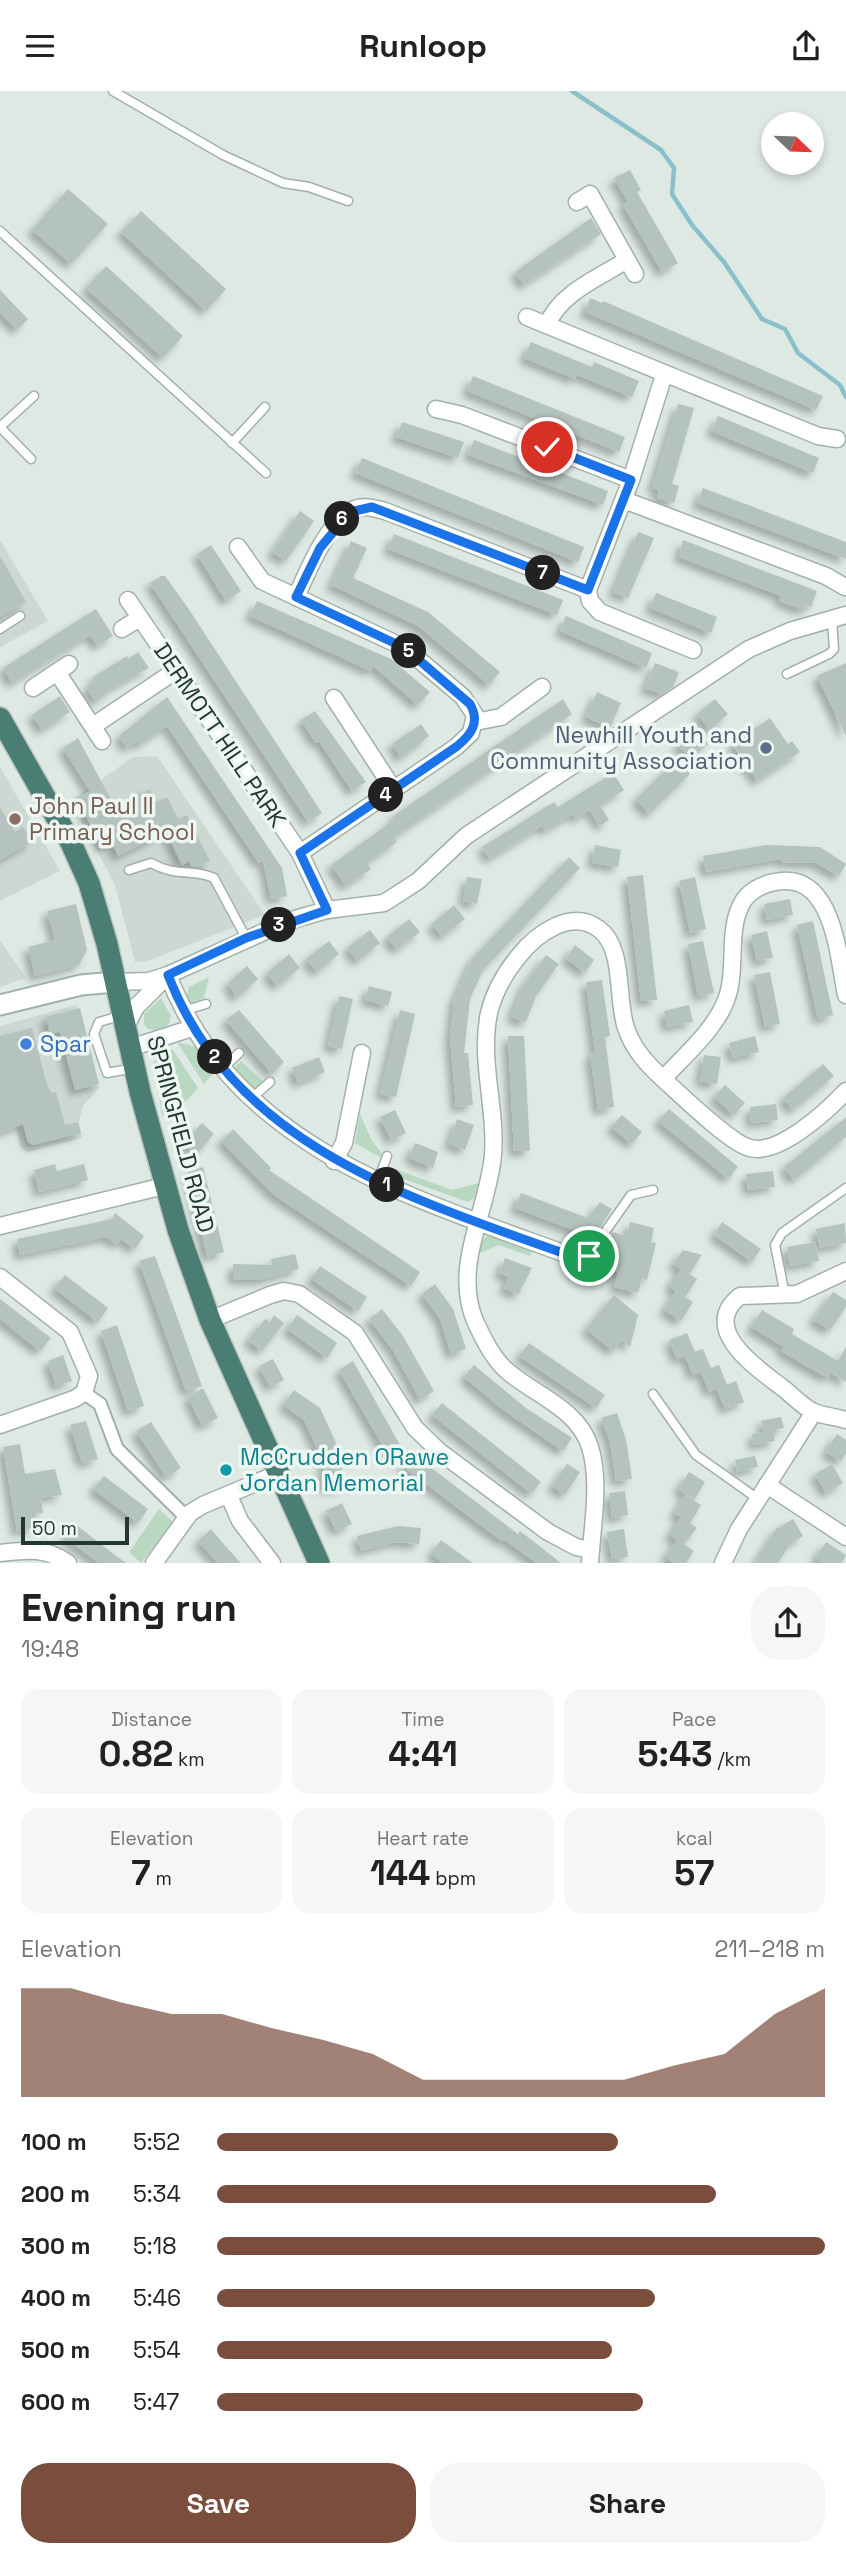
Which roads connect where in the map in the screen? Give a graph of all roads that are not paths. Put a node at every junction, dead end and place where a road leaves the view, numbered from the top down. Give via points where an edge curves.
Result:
1 (113, 91) edge
2 (348, 201) dead end
3 (577, 202) dead end
4 (0, 231) edge
5 (527, 317) dead end
6 (547, 325) junction
7 (664, 375) junction
8 (34, 396) dead end
9 (265, 407) dead end
10 (436, 409) dead end
11 (0, 427) edge
12 (837, 439) dead end
13 (232, 443) junction
14 (31, 459) dead end
15 (266, 474) dead end
16 (631, 480) junction
17 (624, 500) junction
18 (238, 547) dead end
19 (845, 587) edge
20 (588, 590) junction
21 (296, 597) junction
22 (128, 600) dead end
23 (20, 616) dead end
24 (839, 617) edge
25 (140, 618) junction
26 (0, 628) edge
27 (122, 629) dead end
28 (693, 650) dead end
29 (175, 671) junction
30 (787, 674) dead end
31 (542, 687) dead end
32 (33, 688) dead end
33 (334, 698) dead end
34 (0, 718) edge
35 (475, 722) junction
36 (93, 726) junction
37 (102, 741) dead end
38 (394, 790) junction
39 (300, 853) junction
40 (129, 870) dead end
41 (327, 910) junction
42 (246, 938) junction
43 (168, 975) junction
44 (115, 982) junction
45 (846, 995) edge
46 (206, 1004) dead end
47 (0, 1005) edge
48 (182, 1011) junction
49 (191, 1028) junction
50 (128, 1040) junction
51 (362, 1052) dead end
52 (239, 1053) dead end
53 (223, 1068) junction
54 (663, 1079) junction
55 (270, 1082) dead end
56 (846, 1091) edge
57 (253, 1098) junction
58 (387, 1156) dead end
59 (334, 1161) junction
60 (378, 1181) junction
61 (164, 1186) junction
62 (846, 1188) edge
63 (653, 1190) dead end
64 (477, 1221) junction
65 (0, 1226) edge
66 (574, 1257) joint
67 (846, 1271) edge
68 (0, 1277) edge
69 (785, 1295) junction
70 (210, 1320) junction
71 (84, 1393) junction
72 (653, 1394) dead end
73 (814, 1412) junction
74 (846, 1420) edge
75 (0, 1425) edge
76 (277, 1474) junction
77 (762, 1492) junction
78 (229, 1496) junction
79 (187, 1518) junction
80 (846, 1537) edge
81 (0, 1553) edge
82 (590, 1556) edge
83 (68, 1563) edge
84 (154, 1563) edge
85 (272, 1563) edge
86 (318, 1563) edge
87 (723, 1563) edge

1 - 2 lane via 223,155 283,183
3 - 6 street via 590,194 631,267 567,297
4 - 13 lane
5 - 6 street
6 - 7 street
7 - 12 street via 818,436
7 - 16 street
8 - 11 lane
9 - 13 lane
10 - 16 street
11 - 14 lane
13 - 15 lane
16 - 17 street
17 - 19 street
17 - 20 street
18 - 21 street via 258,577
20 - 21 street via 385,511 363,507 350,512 320,548
20 - 28 street via 590,601 600,612
21 - 35 street via 405,648 470,704
22 - 25 street, DERMOTT HILL PARK
23 - 26 lane
24 - 30 lane via 834,649
24 - 41 street via 749,649 466,836 423,888 384,903
25 - 27 street
25 - 29 street, DERMOTT HILL PARK
29 - 36 street
29 - 39 street, DERMOTT HILL PARK
31 - 35 street via 500,716
32 - 36 street via 63,668
33 - 38 street
34 - 44 highway, SPRINGFIELD ROAD via 76,853 99,914
35 - 38 street via 468,737
36 - 37 street
38 - 39 street
39 - 41 street, DERMOTT HILL PARK
40 - 42 lane via 151,863 166,871 214,878
41 - 42 street
42 - 43 street
43 - 44 street
43 - 48 street
43 - 50 street via 136,1007
44 - 47 street via 81,985
44 - 50 highway, SPRINGFIELD ROAD
45 - 54 street via 829,914 821,899 793,881 765,885 742,902 736,919 731,984 724,1005
46 - 48 lane
48 - 49 street
49 - 50 street
49 - 53 street
50 - 50 lane via 107,1073 93,1034 99,1022
50 - 61 highway, SPRINGFIELD ROAD
51 - 59 street via 344,1143
52 - 53 lane
53 - 57 street
54 - 56 street via 737,1141 758,1150 785,1142
54 - 64 street via 642,1058 626,1030 610,939 584,921 565,922 543,933 500,983 489,1013 486,1050 493,1154
55 - 57 lane
57 - 59 street
58 - 60 lane
59 - 60 street
60 - 64 street
61 - 65 street
61 - 70 highway, SPRINGFIELD ROAD
62 - 69 lane via 782,1233 775,1245
63 - 66 lane via 631,1195 589,1256
64 - 66 street
64 - 82 street via 467,1289 475,1319 495,1358 572,1418 587,1439 593,1461
67 - 69 street via 813,1289
68 - 71 street via 70,1332 89,1376
69 - 73 street via 740,1296 729,1307 725,1324 732,1344
70 - 76 highway, SPRINGFIELD ROAD
70 - 82 street via 270,1295 284,1291 299,1294 355,1333 415,1428 440,1452 548,1532
71 - 75 street
71 - 79 street via 100,1404 117,1449
72 - 77 lane via 696,1455
73 - 74 street
73 - 77 street
76 - 78 street
76 - 86 highway, SPRINGFIELD ROAD
77 - 80 street
77 - 87 street
78 - 79 street via 203,1505
78 - 85 street via 240,1521
79 - 84 street
81 - 83 street via 38,1549

